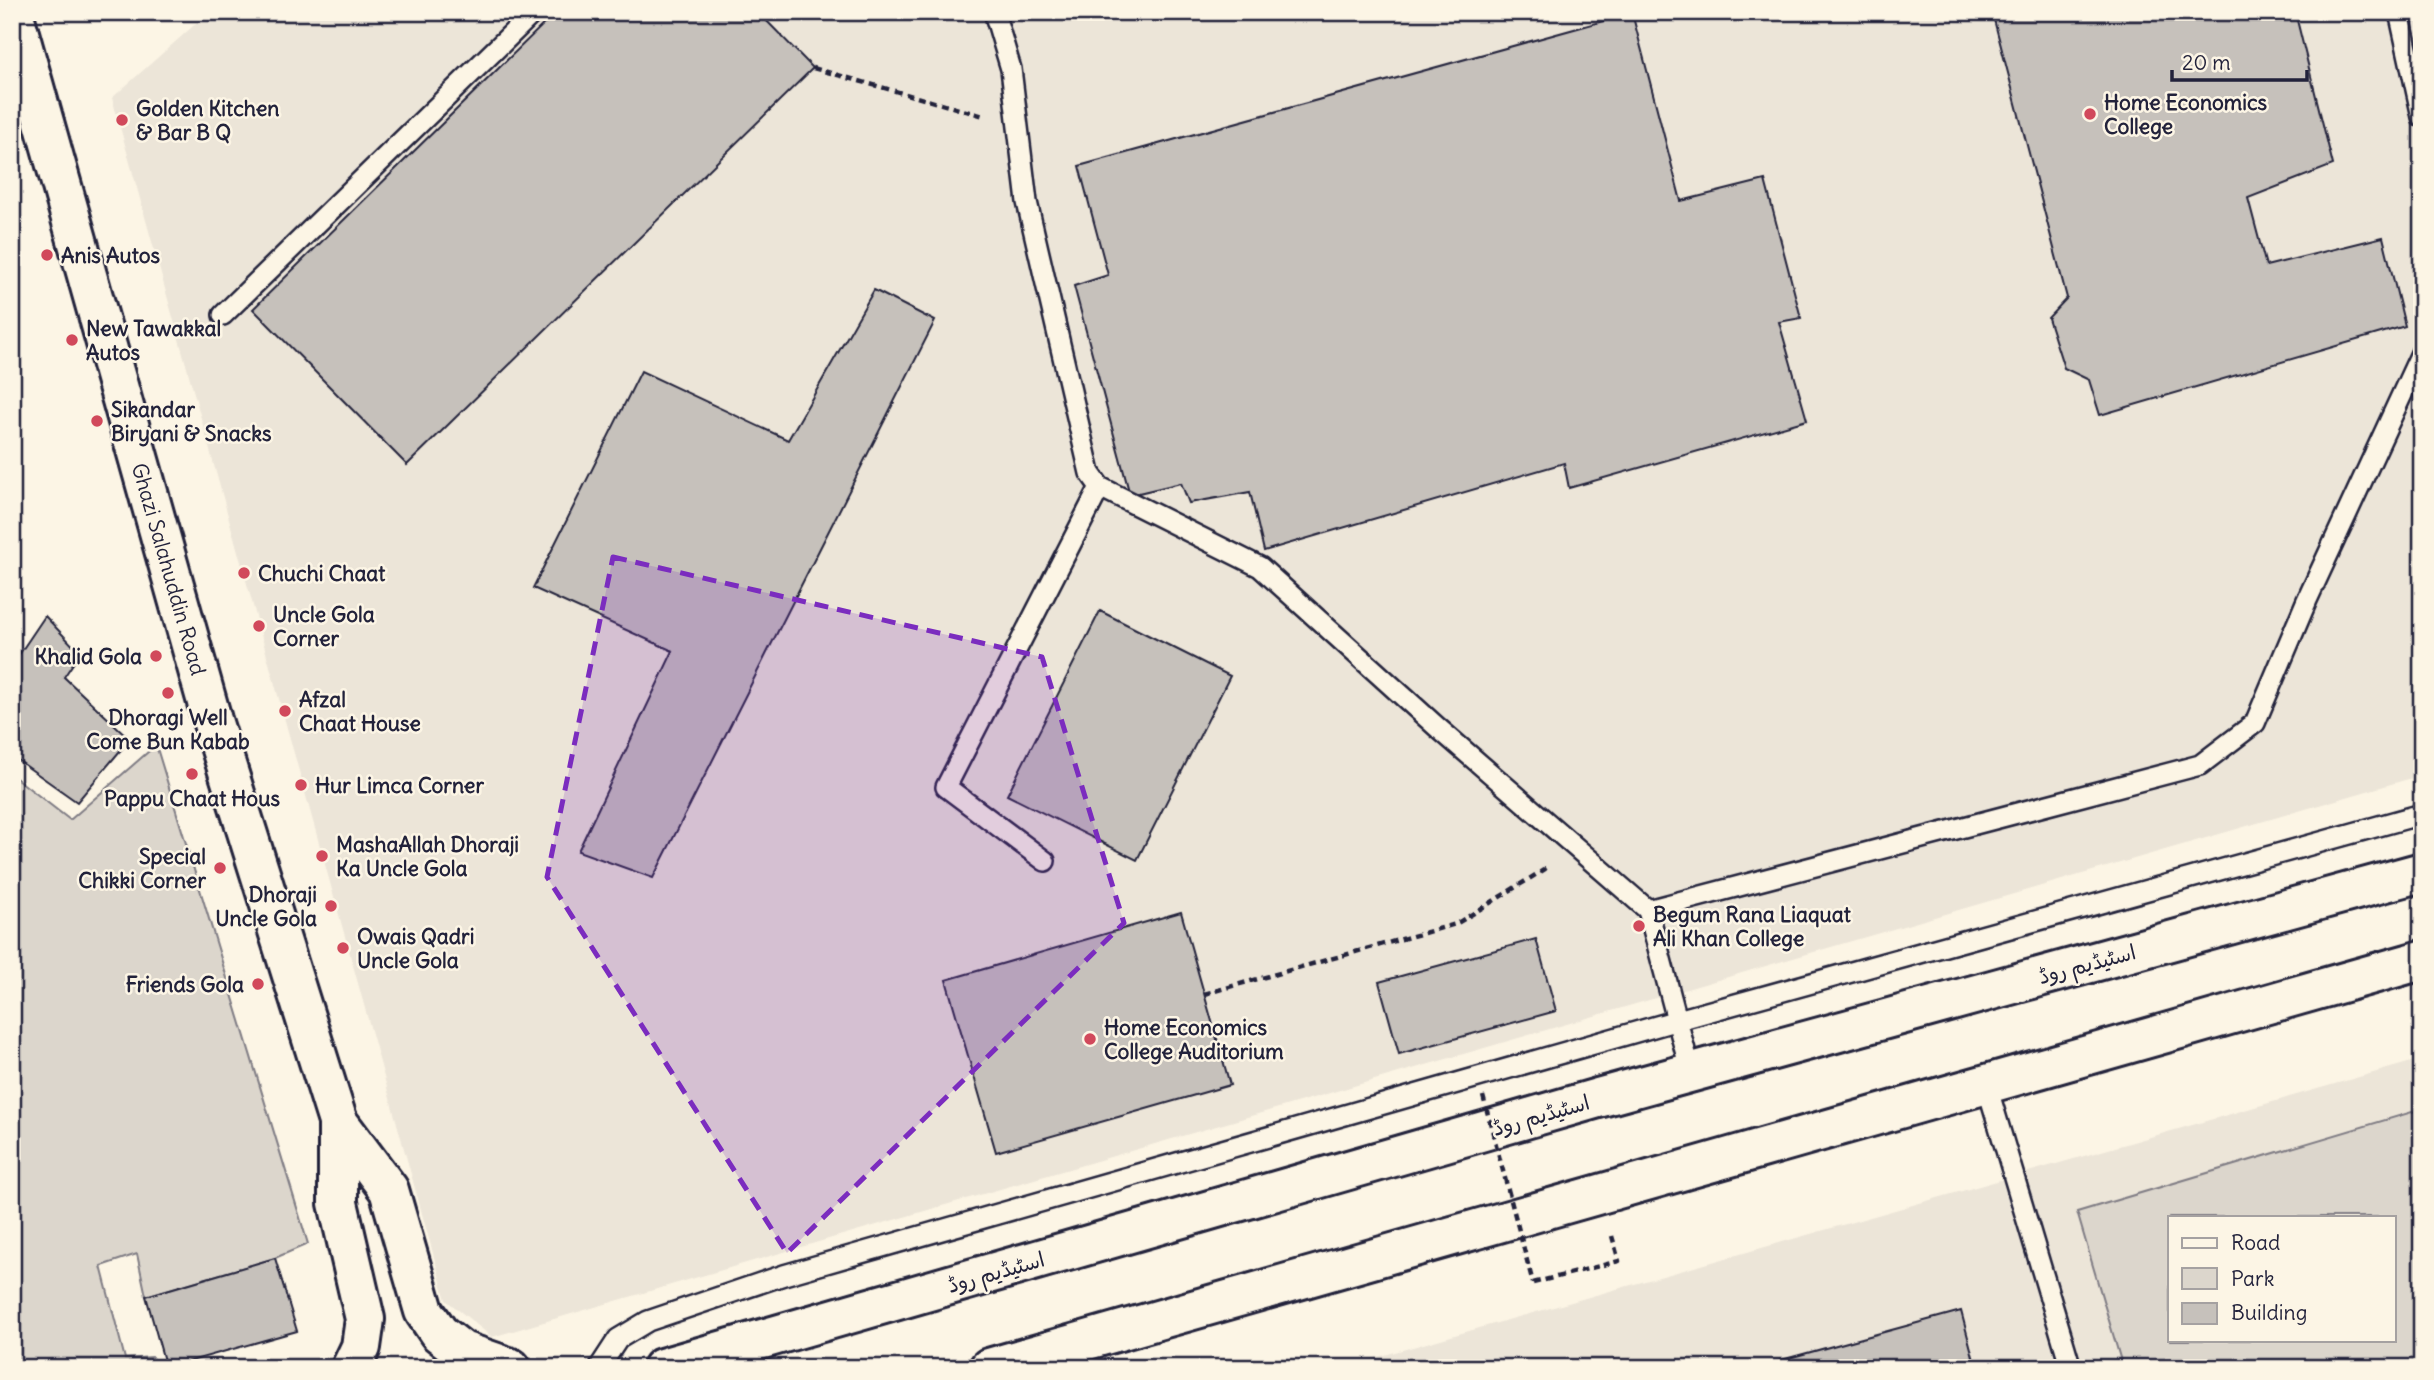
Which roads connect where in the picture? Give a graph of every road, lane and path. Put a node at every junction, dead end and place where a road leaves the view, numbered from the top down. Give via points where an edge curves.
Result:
1 (13, 12) edge
2 (534, 12) edge
3 (994, 12) edge
4 (2399, 12) edge
5 (813, 68) dead end
6 (2422, 117) edge
7 (1018, 126) junction
8 (223, 315) dead end
9 (2422, 351) edge
10 (1100, 487) junction
11 (2422, 814) edge
12 (1578, 849) junction
13 (1045, 861) dead end
14 (2422, 872) edge
15 (1648, 910) junction
16 (2422, 960) edge
17 (1204, 994) dead end
18 (1678, 1020) junction
19 (1691, 1073) junction
20 (1986, 1083) junction
21 (1483, 1096) dead end
22 (338, 1122) junction
23 (1619, 1261) dead end
24 (351, 1368) edge
25 (511, 1368) edge
26 (598, 1368) edge
27 (662, 1368) edge
28 (989, 1368) edge
29 (2071, 1368) edge

1 - 22 main road, Ghazi Salahuddin Road via 212,720
2 - 8 lane
3 - 7 lane via 1011,69
4 - 6 lane
5 - 7 path
7 - 10 lane via 1034,234 1090,473
9 - 15 lane via 2255,723 2200,765
10 - 12 lane via 1260,567
10 - 13 lane via 946,787
11 - 18 lane
12 - 15 lane
12 - 17 path via 1455,924
14 - 19 main road, اسٹیڈیم روڈ
15 - 18 lane
16 - 20 main road
18 - 19 lane
18 - 26 lane via 710,1298 648,1321 618,1339
19 - 27 main road, اسٹیڈیم روڈ
20 - 28 main road
20 - 29 lane
21 - 23 path, bridge via 1533,1283
22 - 24 main road, Ghazi Salahuddin Road via 338,1203 365,1318 361,1347
22 - 25 main road, Ghazi Salahuddin Road via 389,1190 424,1311 439,1333 462,1351

